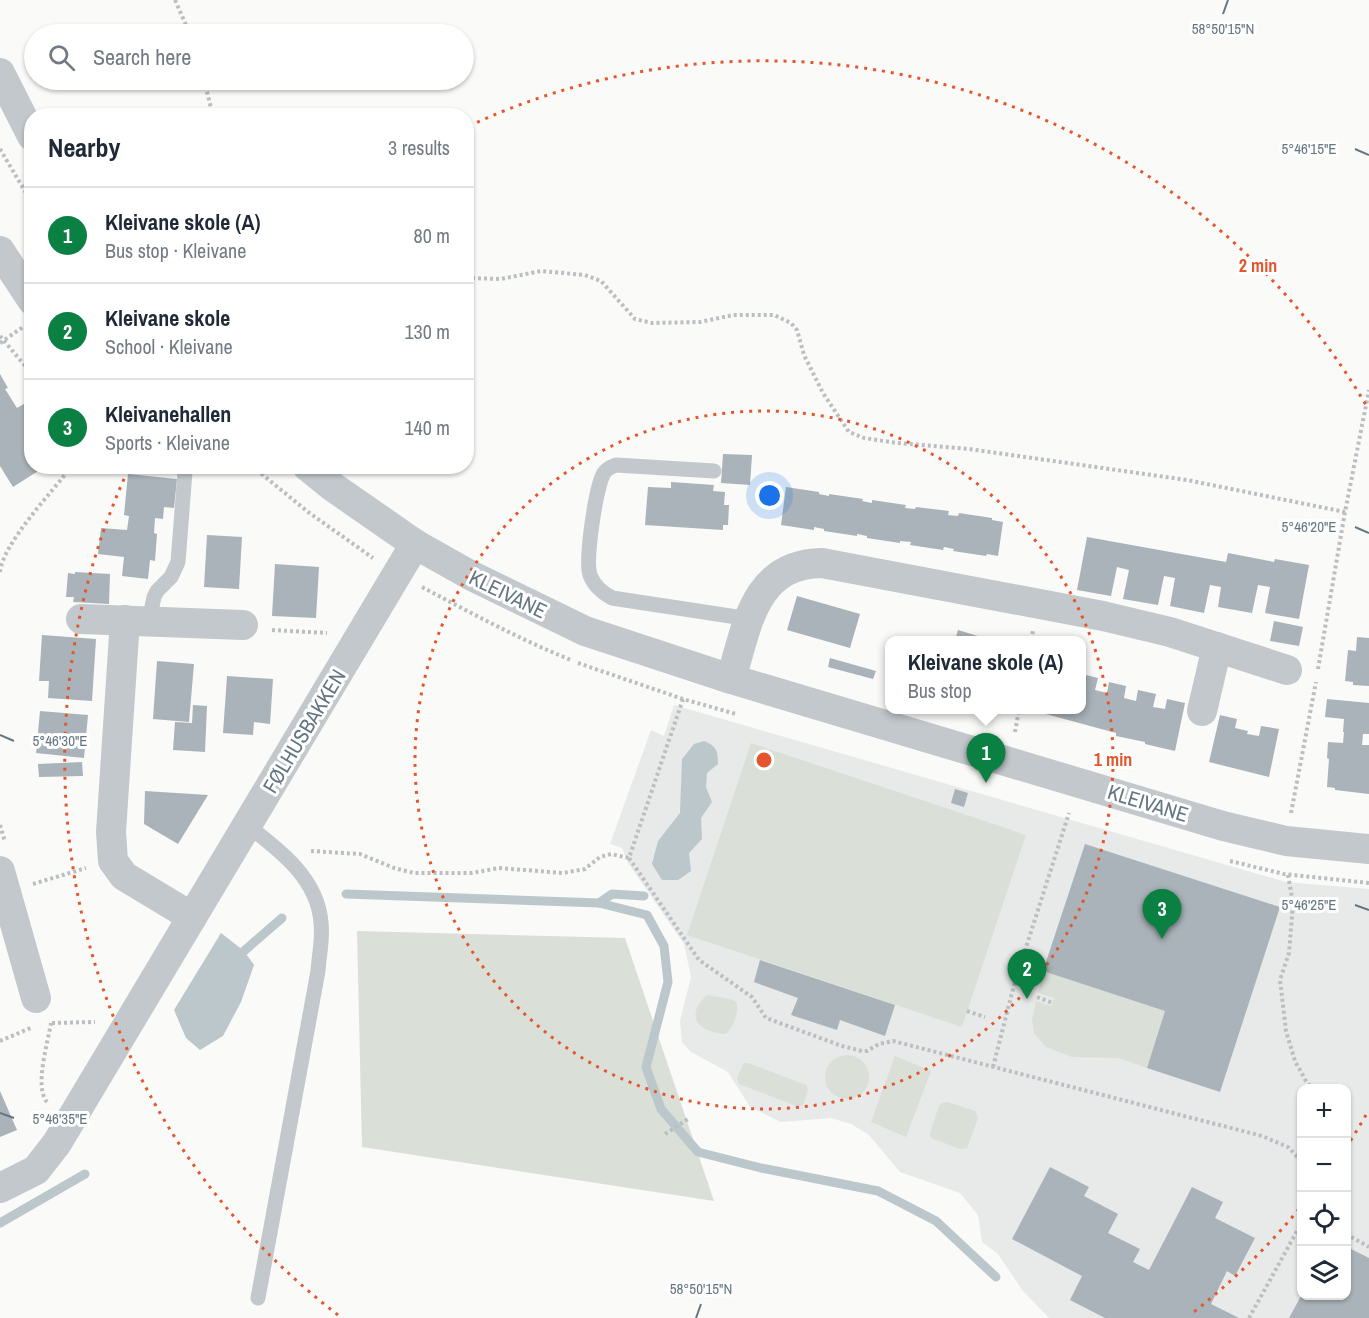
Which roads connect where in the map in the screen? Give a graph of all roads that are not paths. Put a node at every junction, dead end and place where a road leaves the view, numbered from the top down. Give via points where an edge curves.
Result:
1 (0, 73) edge
2 (24, 120) edge
3 (0, 251) edge
4 (24, 288) edge
5 (714, 471) dead end
6 (185, 474) edge
7 (317, 474) edge
8 (415, 544) junction
9 (81, 619) dead end
10 (750, 619) junction
11 (137, 621) junction
12 (243, 625) road end
13 (1217, 647) junction
14 (1287, 670) dead end
15 (731, 679) junction
16 (1202, 711) dead end
17 (247, 825) junction
18 (1369, 849) edge
19 (0, 871) edge
20 (192, 917) junction
21 (45, 1016) road end
22 (0, 1188) edge
23 (258, 1298) dead end

1 - 2 street
3 - 4 street
5 - 10 lane via 609,467 598,486 588,559 590,574 602,592 612,598
6 - 11 lane via 178,562
7 - 8 street, KLEIVANE
8 - 15 street, KLEIVANE via 585,631
8 - 17 street, FØLHUSBAKKEN
9 - 11 street
10 - 13 street via 760,596 782,572 806,564 822,564 1103,616
10 - 15 street
11 - 12 street
11 - 20 street via 111,832 113,861 124,876
13 - 14 street
13 - 16 street
15 - 18 street, KLEIVANE via 1223,826 1291,828
17 - 20 street, FØLHUSBAKKEN
17 - 23 lane via 293,862 318,903 322,925 318,970
19 - 21 street
20 - 22 street, FØLHUSBAKKEN via 57,1143 36,1170

